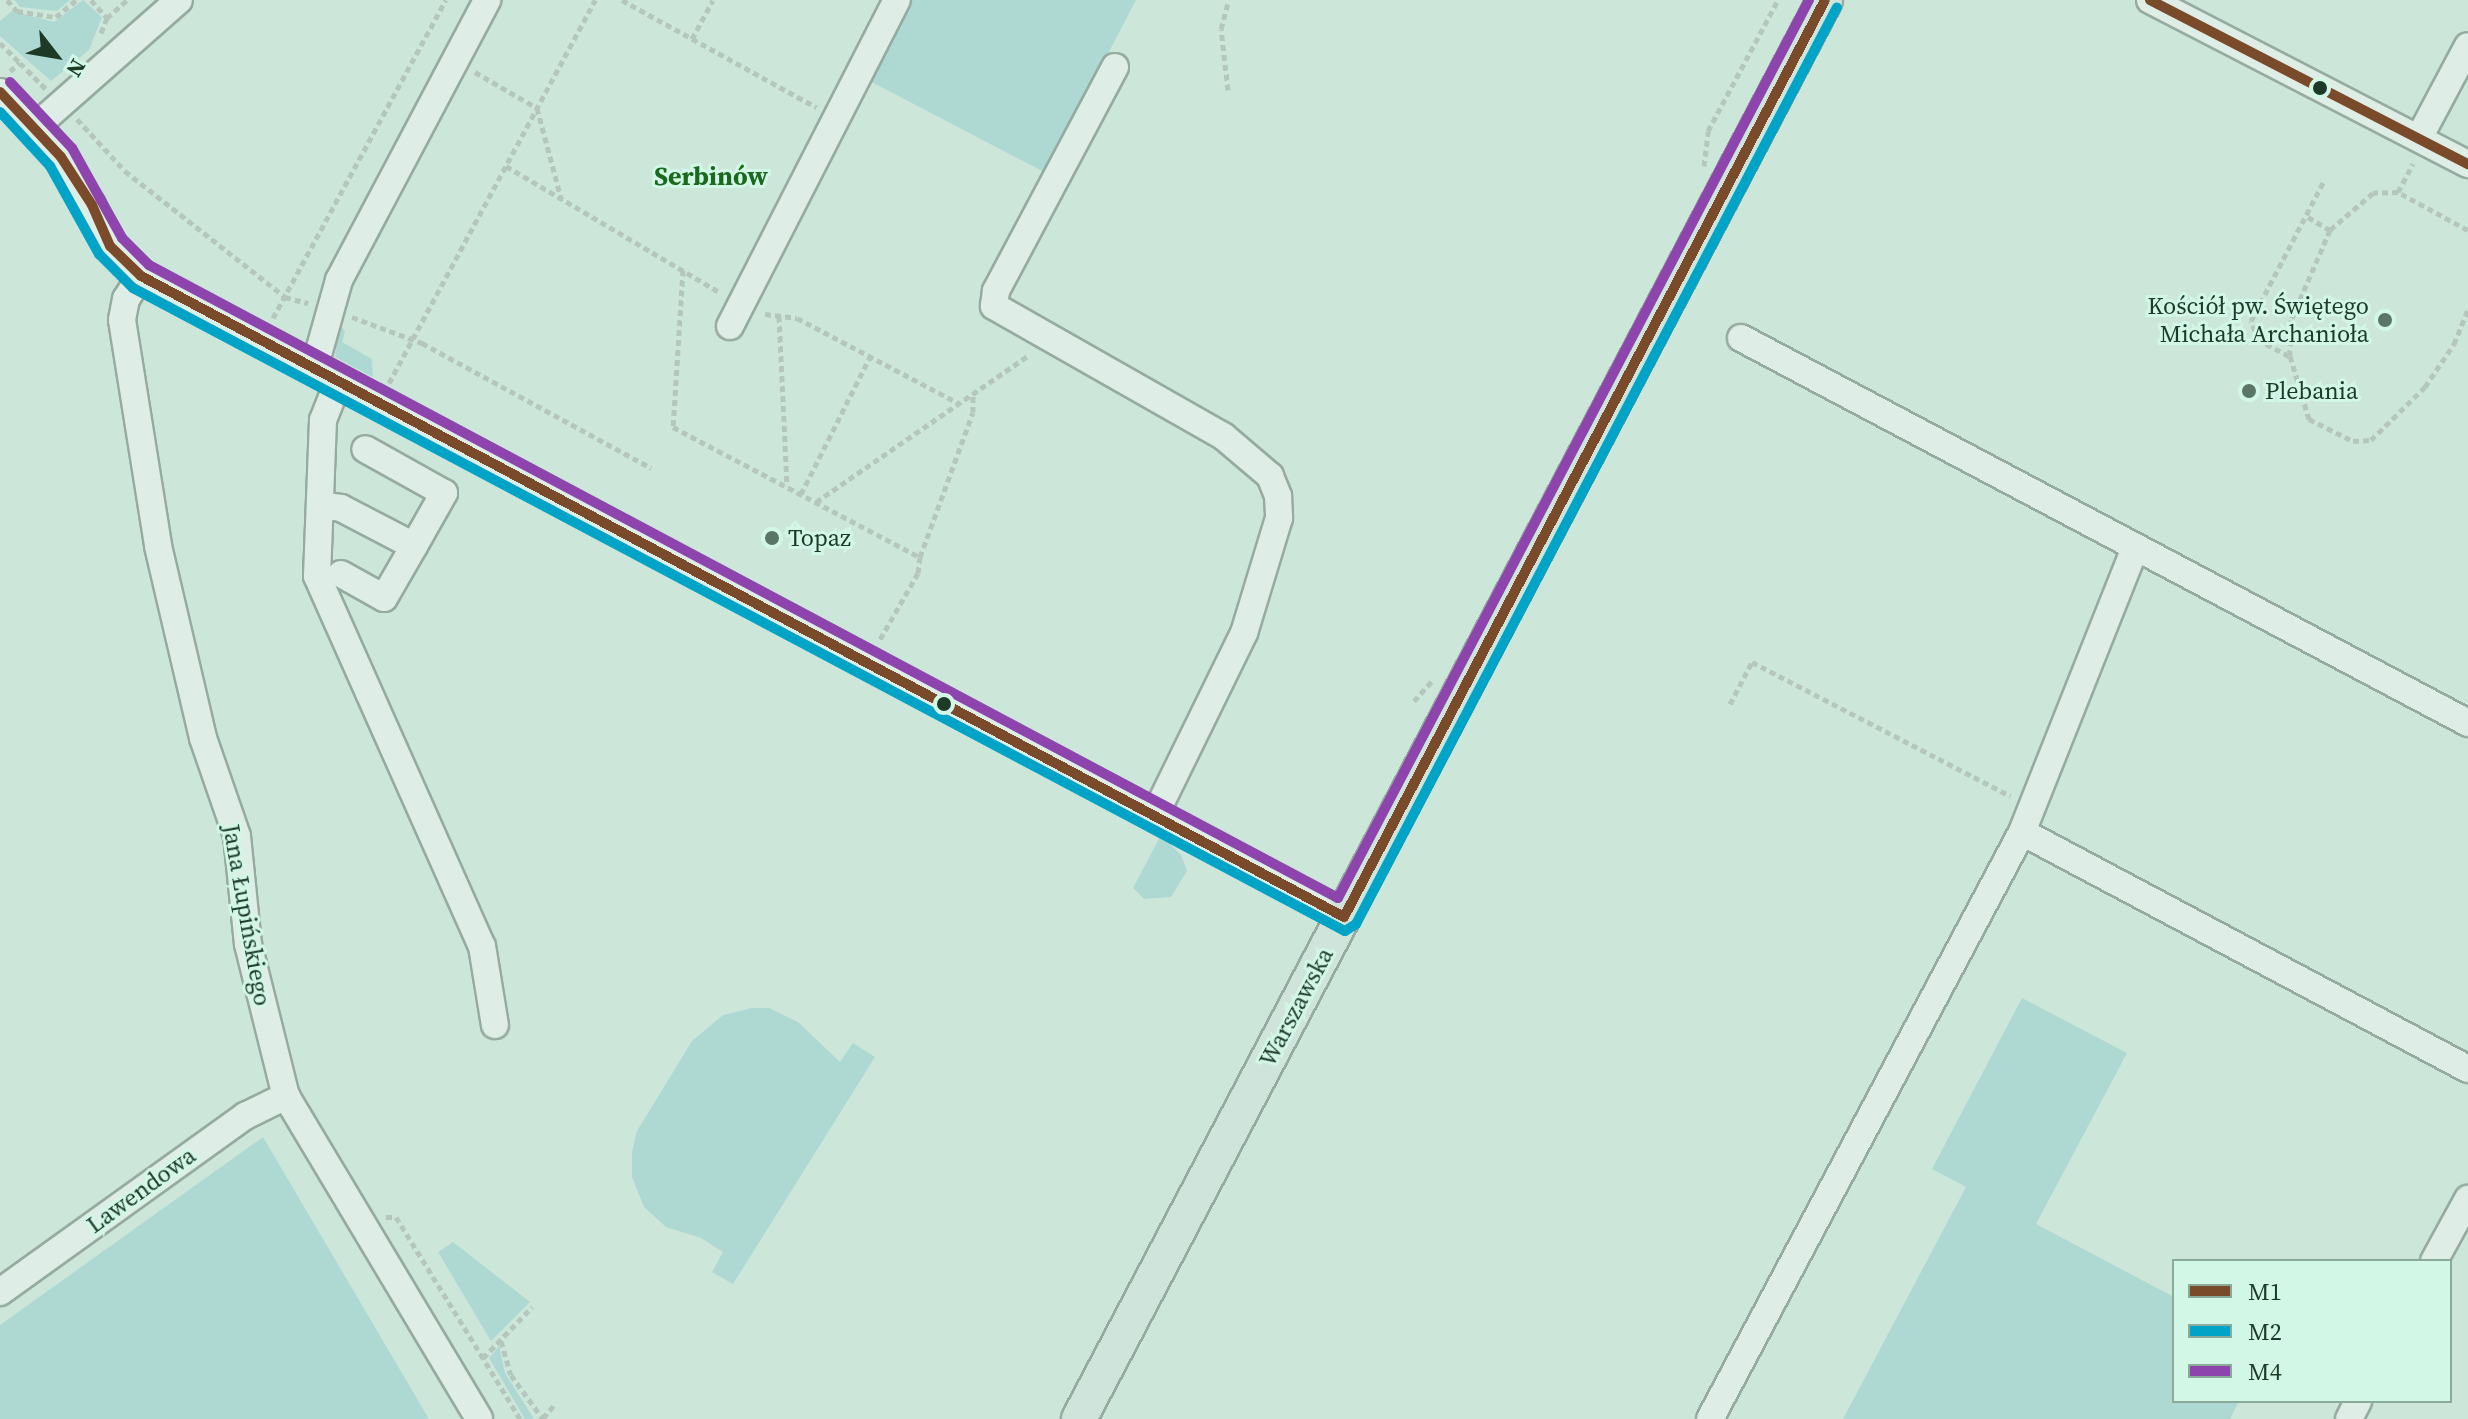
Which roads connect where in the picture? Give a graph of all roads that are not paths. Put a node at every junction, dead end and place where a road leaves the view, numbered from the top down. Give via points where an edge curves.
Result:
1 (179, 0) edge
2 (487, 0) edge
3 (897, 0) edge
4 (1825, 0) edge
5 (2150, 0) edge
6 (2468, 46) edge
7 (1115, 67) dead end
8 (0, 92) edge
9 (34, 128) junction
10 (2419, 138) junction
11 (2468, 164) edge
12 (141, 276) junction
13 (732, 311) road end
14 (1741, 338) dead end
15 (314, 369) junction
16 (338, 382) junction
17 (365, 449) dead end
18 (320, 505) junction
19 (414, 546) junction
20 (2135, 548) junction
21 (341, 574) dead end
22 (2468, 723) edge
23 (1155, 815) junction
24 (2027, 820) junction
25 (1344, 917) junction
26 (495, 1025) dead end
27 (2468, 1069) edge
28 (286, 1096) junction
29 (2468, 1199) edge
30 (2435, 1259) edge
31 (0, 1292) edge
32 (475, 1418) edge
33 (1079, 1419) edge
34 (1710, 1419) edge

1 - 9 street
2 - 15 street via 339,280
3 - 13 street
4 - 25 main road, Warszawska
5 - 10 street
6 - 10 street
7 - 23 street via 996,291 994,306 1223,436 1270,476 1278,496 1279,518 1244,633
8 - 9 street
9 - 12 street via 77,178 117,256
10 - 11 street
12 - 15 street
12 - 28 street, Jana Łupińskiego via 126,299 122,320 158,546 203,738 237,836 248,944
14 - 20 street
15 - 16 street
16 - 18 street via 323,420
16 - 23 street
17 - 19 street via 444,493
18 - 19 street via 341,508
18 - 26 street via 317,576 482,946
19 - 21 street via 384,598
20 - 22 street
20 - 24 street
23 - 25 street
24 - 27 street
24 - 34 street
25 - 33 main road, Warszawska
28 - 31 street, Lawendowa via 245,1116
28 - 32 street, Jana Łupińskiego
29 - 30 street

